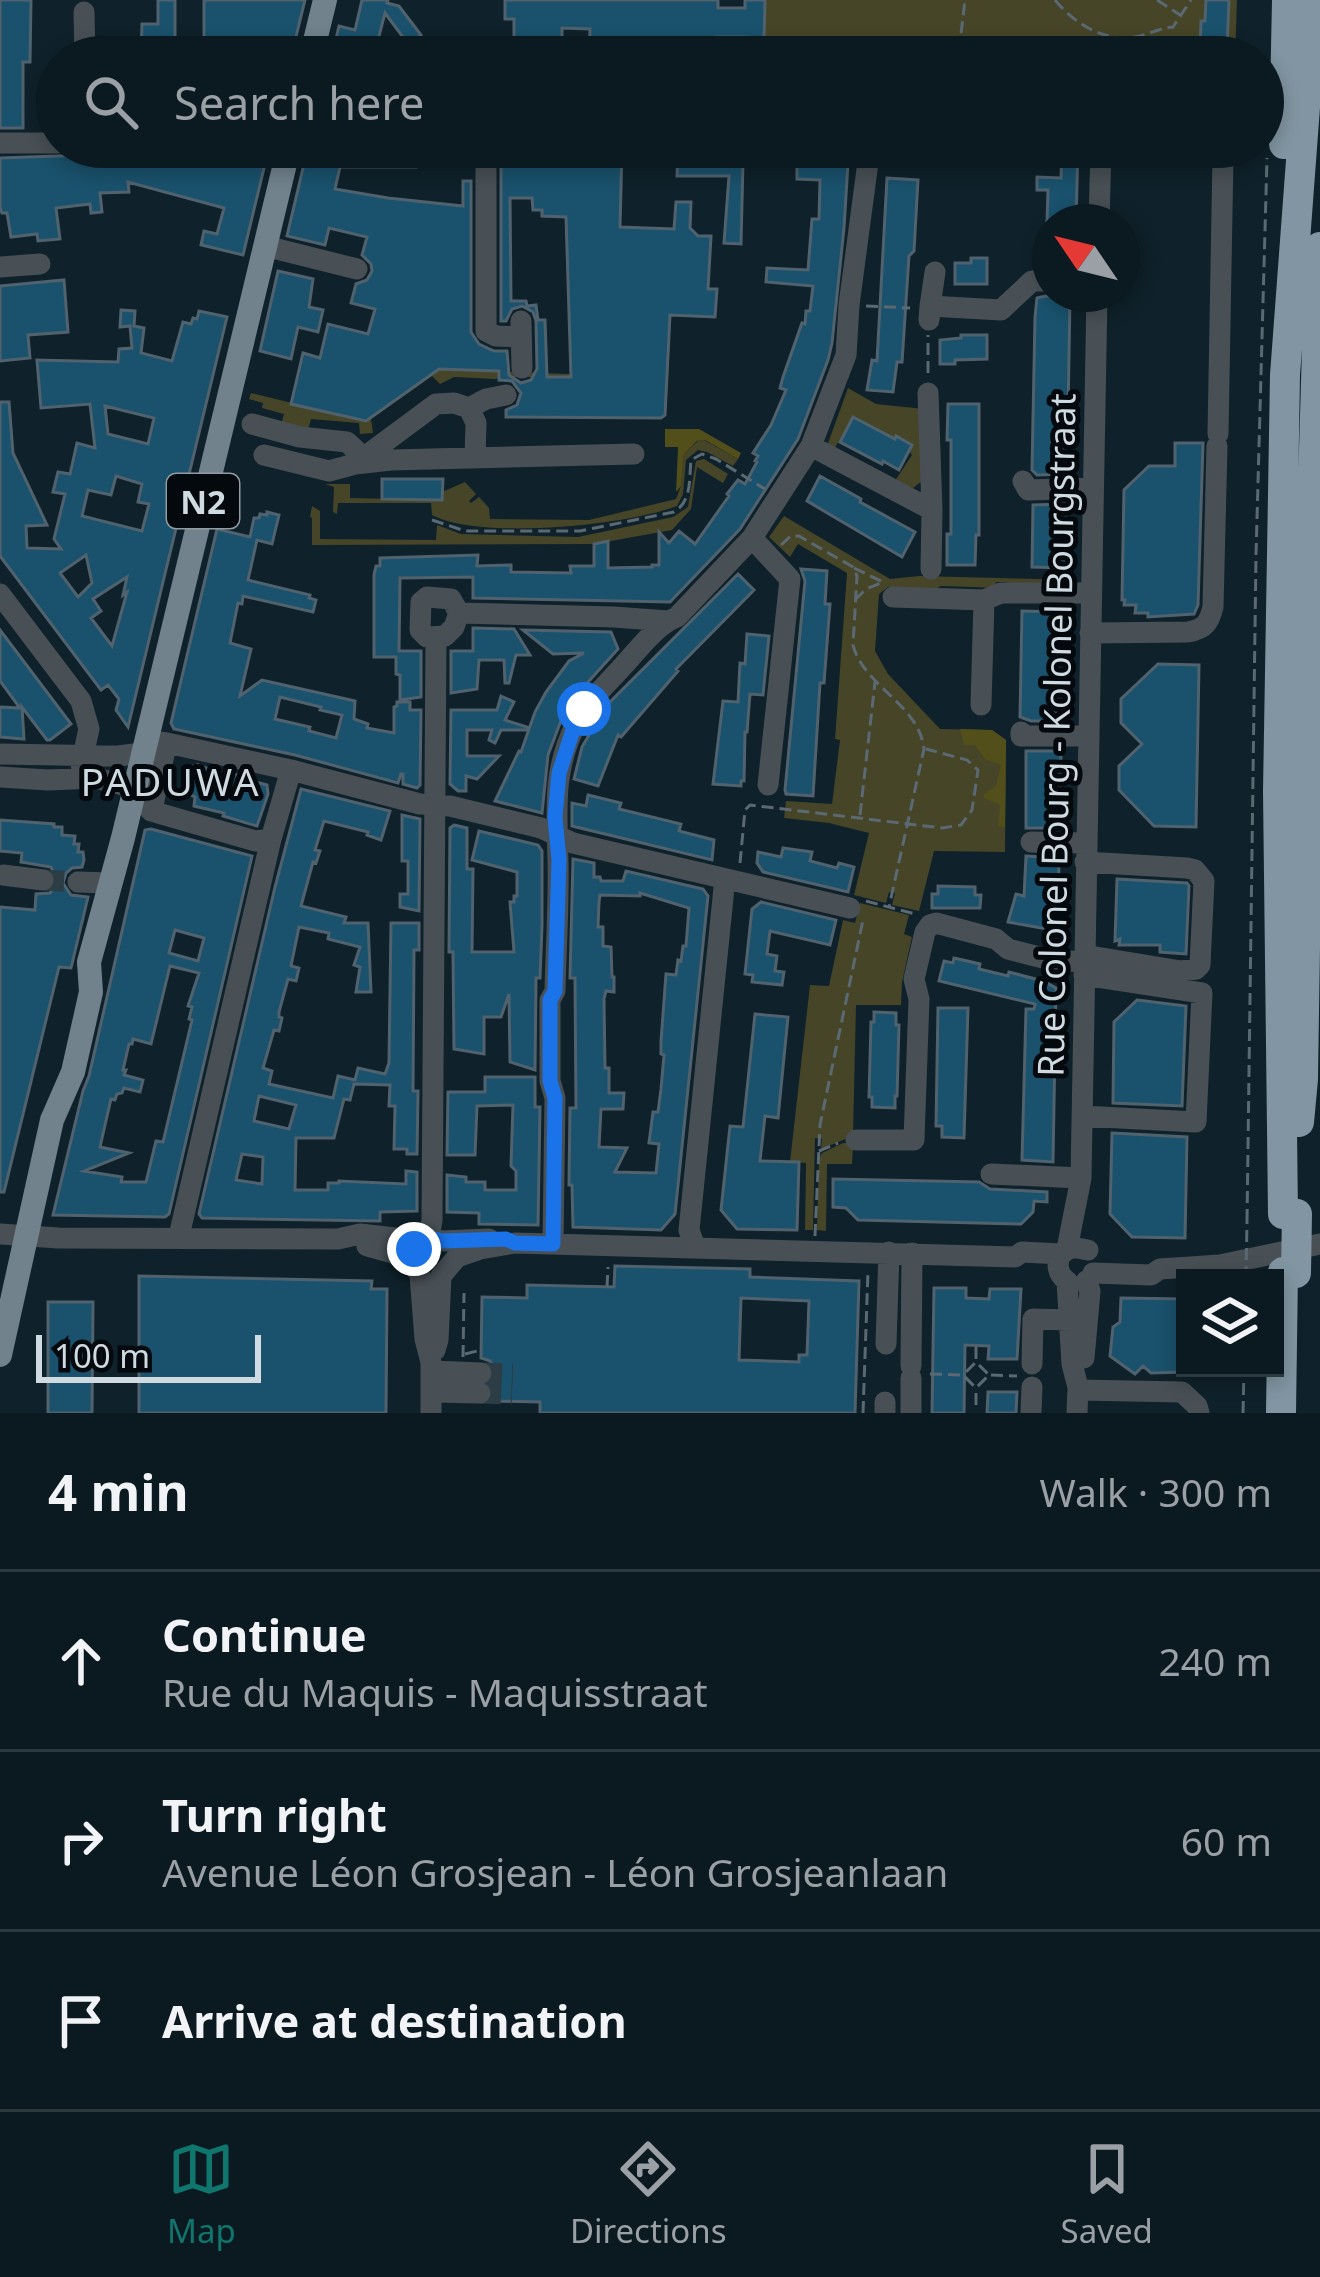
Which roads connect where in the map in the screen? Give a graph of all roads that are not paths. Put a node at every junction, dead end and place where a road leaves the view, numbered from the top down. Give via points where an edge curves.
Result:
1 (325, 0) edge
2 (1287, 0) edge
3 (1313, 0) edge
4 (84, 12) dead end
5 (85, 36) edge
6 (316, 36) edge
7 (1284, 112) edge
8 (0, 143) edge
9 (36, 143) edge
10 (284, 168) edge
11 (486, 168) edge
12 (868, 168) edge
13 (1100, 168) edge
14 (1223, 168) edge
15 (1283, 168) edge
16 (1099, 204) edge
17 (265, 245) junction
18 (1320, 247) edge
19 (40, 264) dead end
20 (0, 267) edge
21 (357, 269) dead end
22 (935, 272) dead end
23 (1032, 281) edge
24 (1097, 312) edge
25 (522, 368) dead end
26 (1286, 375) junction
27 (928, 393) road end
28 (506, 395) dead end
29 (469, 408) junction
30 (252, 424) dead end
31 (811, 446) junction
32 (634, 454) dead end
33 (264, 455) dead end
34 (476, 458) junction
35 (360, 461) junction
36 (1024, 482) dead end
37 (1093, 488) junction
38 (932, 510) junction
39 (752, 538) junction
40 (931, 569) dead end
41 (888, 590) road end
42 (0, 594) edge
43 (984, 600) junction
44 (1090, 600) junction
45 (1043, 604) dead end
46 (459, 614) junction
47 (614, 617) junction
48 (668, 621) junction
49 (1090, 633) junction
50 (436, 638) junction
51 (633, 655) junction
52 (981, 705) dead end
53 (1021, 732) dead end
54 (1089, 736) junction
55 (0, 754) edge
56 (199, 757) dead end
57 (81, 766) junction
58 (291, 770) junction
59 (152, 775) junction
60 (0, 776) edge
61 (768, 785) dead end
62 (435, 805) junction
63 (191, 816) dead end
64 (556, 834) junction
65 (272, 839) junction
66 (1031, 842) dead end
67 (1086, 852) junction
68 (2, 875) edge
69 (43, 880) tunnel mouth
70 (731, 880) junction
71 (78, 882) tunnel mouth
72 (110, 884) junction
73 (850, 908) dead end
74 (1084, 964) junction
75 (1082, 1116) junction
76 (856, 1140) road end
77 (991, 1174) dead end
78 (1081, 1178) junction
79 (1290, 1214) junction
80 (0, 1234) edge
81 (27, 1235) junction
82 (179, 1236) junction
83 (553, 1244) junction
84 (1320, 1244) edge
85 (695, 1247) junction
86 (890, 1252) junction
87 (431, 1256) junction
88 (1077, 1265) junction
89 (1289, 1272) junction
90 (1070, 1319) junction
91 (886, 1343) dead end
92 (0, 1355) edge
93 (480, 1372) tunnel mouth
94 (432, 1385) edge
95 (1078, 1397) edge
96 (911, 1413) edge
97 (1031, 1413) edge
98 (1199, 1413) edge
99 (1281, 1413) edge
100 (1294, 1413) edge

1 - 6 main road
2 - 7 highway
3 - 26 highway
4 - 5 street
8 - 9 street
10 - 17 main road, N2
11 - 25 street via 486,331 521,329
12 - 31 street via 846,355
13 - 16 street
14 - 49 street via 1209,622 1188,632
15 - 26 highway
17 - 21 street
17 - 59 main road, N2
18 - 79 highway via 1303,1078
19 - 20 street
22 - 23 street via 930,312 1001,310
24 - 37 street, Rue Colonel Bourg - Kolonel Bourgstraat
26 - 79 highway via 1278,791
27 - 38 street
28 - 29 street
29 - 34 street
29 - 35 street via 436,404
30 - 35 street via 347,442
31 - 38 street
31 - 39 street
32 - 34 street
33 - 35 street via 329,471
34 - 35 street
36 - 37 street via 1028,490
37 - 44 street, Rue Colonel Bourg - Kolonel Bourgstraat
38 - 40 street
39 - 48 street
39 - 61 street via 790,579
41 - 43 street
42 - 57 street via 81,701 89,729
43 - 44 street via 1001,593
43 - 52 street
44 - 45 street
44 - 49 street, Rue Colonel Bourg - Kolonel Bourgstraat
46 - 47 street
46 - 50 street
46 - 50 street via 451,598 421,602 420,630
47 - 48 street
47 - 51 street
48 - 51 street
49 - 54 street, Rue Colonel Bourg - Kolonel Bourgstraat
50 - 62 street
51 - 64 street via 573,730 559,773
53 - 54 street
54 - 67 street, Rue Colonel Bourg - Kolonel Bourgstraat
55 - 57 street
56 - 59 street
57 - 59 street
57 - 59 street
57 - 60 street via 48,780
58 - 59 street via 159,742
58 - 62 street
58 - 65 street
59 - 63 street
59 - 65 street via 151,811
59 - 72 main road, N2
62 - 64 street
62 - 87 street
64 - 70 street
64 - 83 street
65 - 82 street
66 - 67 street
67 - 74 street, Rue Colonel Bourg - Kolonel Bourgstraat
67 - 74 street via 1187,868 1204,881 1196,969
68 - 69 street
70 - 73 street
70 - 85 street via 737,900 703,1231
71 - 72 street
72 - 81 main road, N2 via 73,1072 52,1120
74 - 75 street, Rue Colonel Bourg - Kolonel Bourgstraat
74 - 75 street via 1202,993 1196,1122
74 - 76 street via 930,925 914,979 914,1140
75 - 78 street, Rue Colonel Bourg - Kolonel Bourgstraat
77 - 78 street
78 - 88 street, Rue Colonel Bourg - Kolonel Bourgstraat
79 - 89 highway
80 - 81 street
81 - 82 street
81 - 92 main road, N2
82 - 87 street via 338,1239
83 - 85 street
83 - 87 street
84 - 88 street via 1151,1275
85 - 86 street
86 - 88 street via 1022,1252
86 - 91 street
86 - 96 street
87 - 94 street via 425,1339
88 - 90 street, Rue Colonel Bourg - Kolonel Bourgstraat
88 - 95 street, Rue Colonel Bourg - Kolonel Bourgstraat via 1090,1291
89 - 99 highway
89 - 100 highway
90 - 95 street, Rue Colonel Bourg - Kolonel Bourgstraat
90 - 97 street via 1033,1319
93 - 94 street
95 - 98 street via 1182,1392

